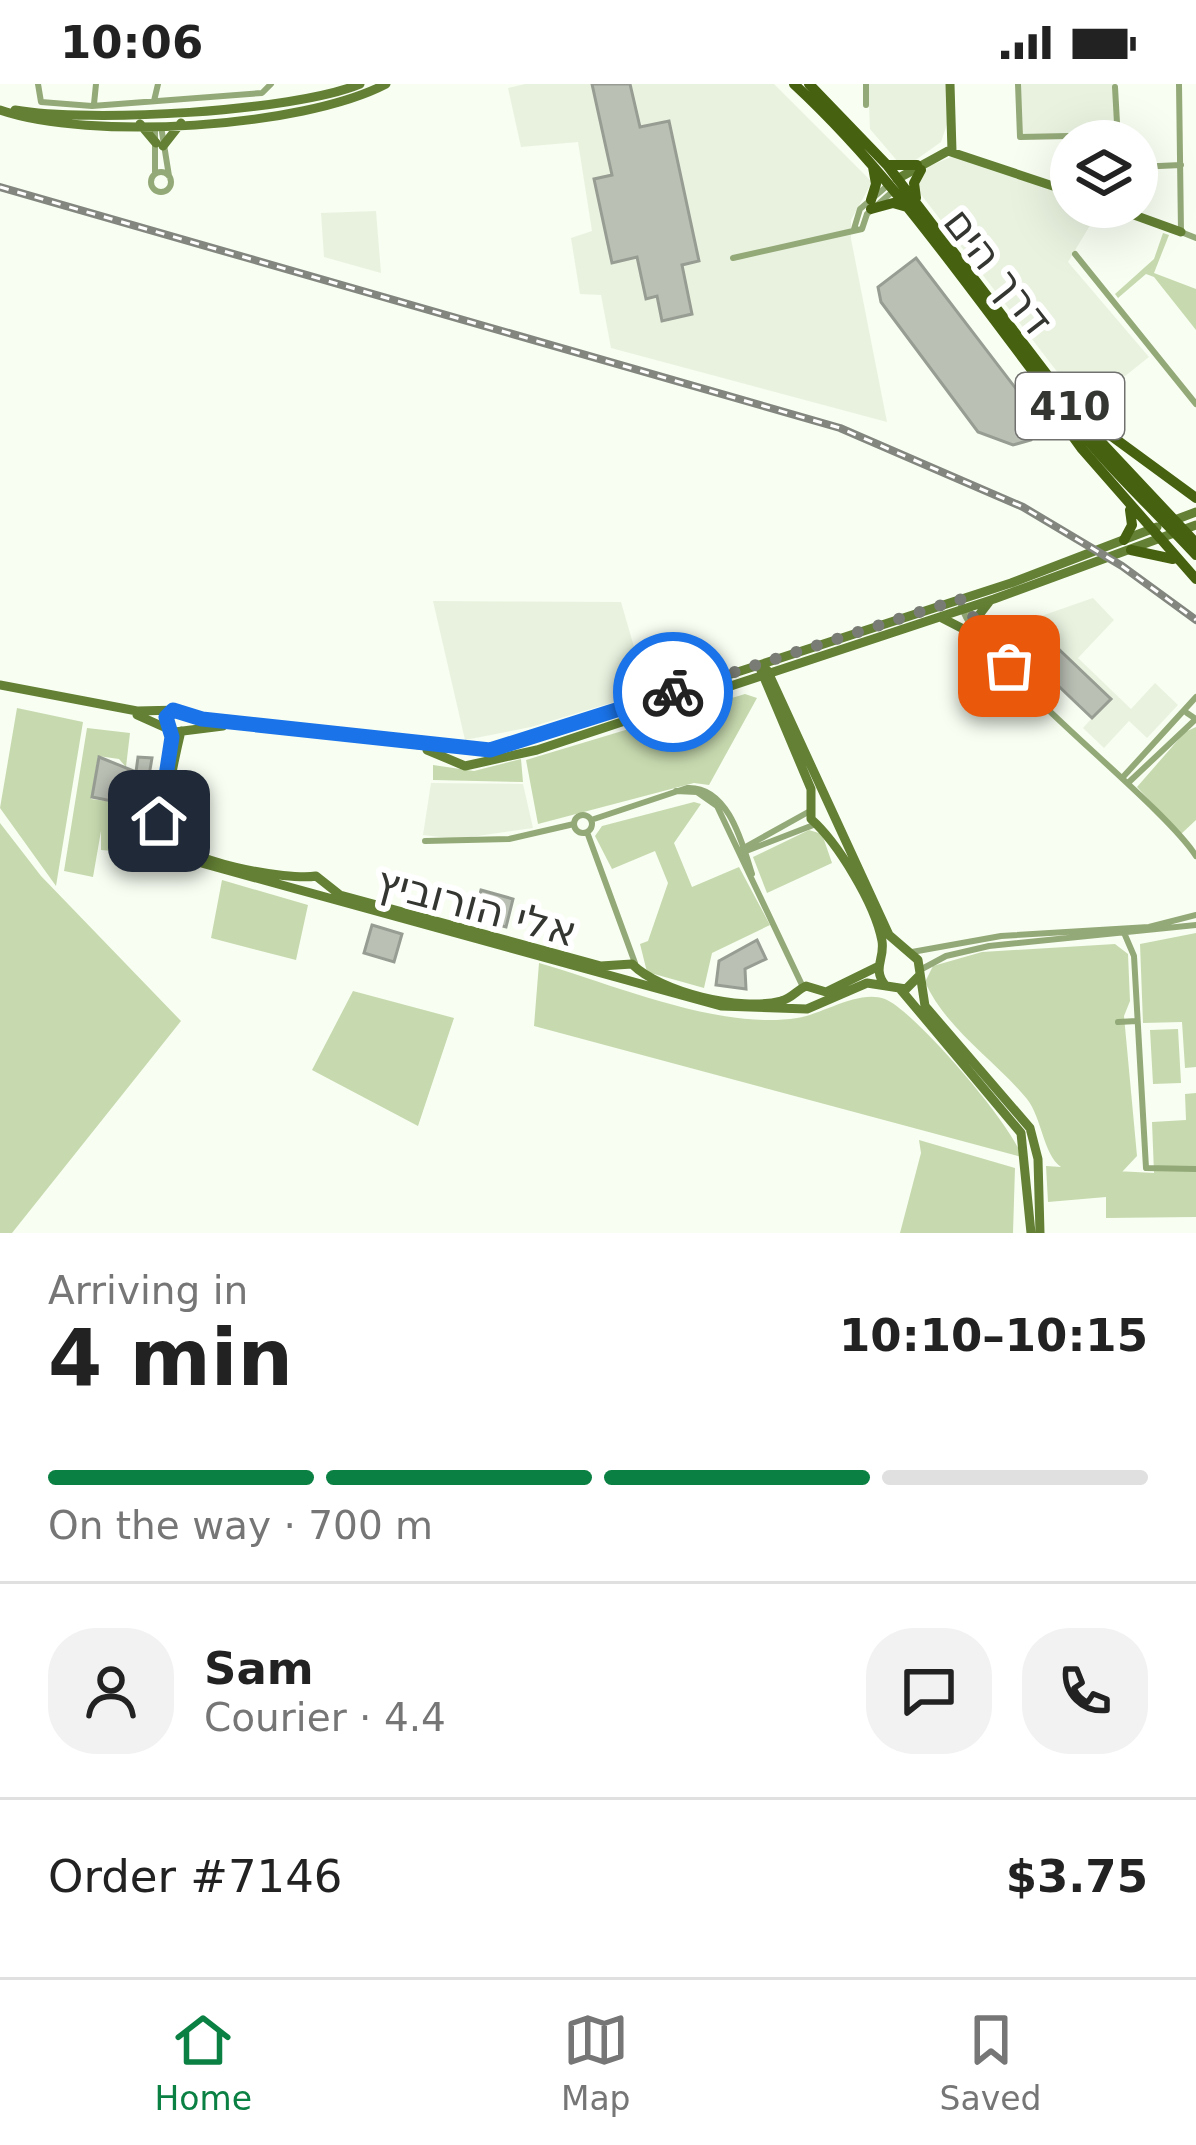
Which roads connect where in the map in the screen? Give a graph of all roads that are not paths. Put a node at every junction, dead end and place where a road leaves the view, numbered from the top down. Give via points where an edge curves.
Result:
1 (38, 84) edge
2 (96, 84) edge
3 (158, 84) edge
4 (360, 84) edge
5 (386, 84) edge
6 (794, 84) edge
7 (809, 84) edge
8 (866, 84) edge
9 (950, 84) edge
10 (1018, 84) edge
11 (1179, 84) edge
12 (271, 86) edge
13 (1115, 87) dead end
14 (866, 104) dead end
15 (155, 105) junction
16 (94, 106) junction
17 (0, 108) edge
18 (1117, 120) edge
19 (182, 122) junction
20 (158, 123) junction
21 (140, 124) junction
22 (1050, 137) edge
23 (159, 144) junction
24 (951, 145) junction
25 (872, 164) junction
26 (886, 165) junction
27 (1181, 165) junction
28 (1158, 166) edge
29 (919, 167) junction
30 (155, 174) junction
31 (169, 176) junction
32 (1050, 184) edge
33 (896, 185) junction
34 (871, 204) junction
35 (914, 207) junction
36 (1158, 224) edge
37 (1181, 232) junction
38 (1196, 238) edge
39 (1075, 254) dead end
40 (960, 256) junction
41 (733, 258) dead end
42 (999, 326) junction
43 (1196, 404) edge
44 (1192, 493) edge
45 (1126, 501) junction
46 (1196, 512) edge
47 (1196, 525) edge
48 (1155, 534) junction
49 (1196, 543) edge
50 (1127, 545) junction
51 (1196, 555) edge
52 (1182, 565) junction
53 (1196, 579) edge
54 (994, 599) junction
55 (963, 606) junction
56 (936, 618) junction
57 (978, 634) junction
58 (768, 669) junction
59 (736, 683) junction
60 (0, 685) edge
61 (773, 693) junction
62 (1196, 697) edge
63 (107, 706) junction
64 (1186, 709) junction
65 (178, 711) junction
66 (1196, 719) edge
67 (240, 724) junction
68 (175, 729) junction
69 (405, 743) junction
70 (470, 748) junction
71 (470, 766) junction
72 (1126, 780) junction
73 (827, 803) junction
74 (811, 809) junction
75 (591, 820) junction
76 (823, 823) junction
77 (574, 824) junction
78 (587, 832) junction
79 (425, 841) dead end
80 (741, 851) junction
81 (1196, 856) edge
82 (306, 878) junction
83 (322, 882) junction
84 (310, 894) junction
85 (1196, 915) edge
86 (1196, 925) edge
87 (1146, 934) junction
88 (1125, 935) junction
89 (909, 950) junction
90 (1134, 956) junction
91 (878, 963) junction
92 (631, 967) junction
93 (920, 973) junction
94 (626, 981) junction
95 (885, 986) junction
96 (804, 990) junction
97 (901, 990) junction
98 (815, 1004) junction
99 (800, 1008) junction
100 (1138, 1021) junction
101 (1118, 1022) dead end
102 (1196, 1169) edge
103 (1036, 1233) edge

1 - 16 street via 38,100
2 - 16 street
3 - 15 street
4 - 15 street via 308,99
5 - 19 street via 311,110
6 - 25 main road, דרך הים / 410
7 - 26 main road, דרך הים / 410
8 - 14 street
9 - 24 street
10 - 22 street via 1020,137
11 - 27 street
12 - 15 street
13 - 18 street
15 - 16 street
15 - 17 street via 62,116
15 - 20 street
17 - 21 street via 59,126
19 - 20 street
19 - 23 street
20 - 21 street
20 - 23 street
21 - 23 street
23 - 30 street
23 - 31 street
24 - 29 street
24 - 32 street
25 - 33 main road, דרך הים / 410
25 - 34 main road
26 - 29 main road
26 - 33 main road, דרך הים / 410
27 - 28 street
27 - 37 street
29 - 33 street
29 - 35 main road
30 - 31 street
30 - 31 street via 151,185 161,193
33 - 34 street
33 - 35 main road, דרך הים / 410
34 - 35 main road
34 - 41 street via 858,229
35 - 40 main road, דרך הים / 410
35 - 42 main road, דרך הים / 410
36 - 37 street
37 - 38 street
39 - 43 street
40 - 44 main road via 1086,412
40 - 49 main road, דרך הים / 410 via 1087,427
42 - 45 main road via 1072,437
42 - 51 main road, דרך הים / 410 via 1086,438
45 - 48 main road
45 - 50 main road
46 - 48 street
47 - 48 street
48 - 50 street
48 - 52 main road
50 - 52 main road
50 - 54 street
50 - 55 street
52 - 53 main road
54 - 55 street
54 - 57 street via 980,615
55 - 56 street
55 - 57 street
55 - 58 street
56 - 57 street
56 - 58 street
57 - 72 street
58 - 59 street
58 - 61 street
58 - 61 street
58 - 70 street via 523,743
59 - 61 street via 758,682
59 - 71 street
60 - 63 street
61 - 73 street
61 - 74 street via 811,789
62 - 64 street
63 - 65 street
63 - 68 street
64 - 66 street
64 - 72 street
65 - 67 street
65 - 68 street
65 - 68 street via 166,717
66 - 72 street
67 - 68 street
67 - 69 street
68 - 82 street via 166,822 173,843
68 - 84 street, אלי הורוביץ via 159,821 169,847
69 - 70 street
69 - 71 street
70 - 71 street via 480,757
70 - 71 street via 459,758
72 - 81 street
73 - 74 street
73 - 76 street
74 - 76 street
74 - 80 street
75 - 77 street via 582,814
75 - 78 street
75 - 80 street via 697,788 716,797
76 - 80 street
76 - 89 street via 889,934
76 - 91 street via 879,933
77 - 78 street
77 - 79 street via 509,839
78 - 92 street via 631,946
80 - 96 street
82 - 83 street, אלי הורוביץ
82 - 84 street
83 - 84 street
83 - 92 street, אלי הורוביץ via 340,895 602,967
84 - 94 street, אלי הורוביץ
85 - 89 street via 1149,927
86 - 87 street
87 - 88 street
87 - 90 street
88 - 90 street
88 - 93 street via 978,947
89 - 91 street via 890,949
89 - 93 street
90 - 100 street
91 - 95 street
91 - 96 street, אלי הורוביץ via 829,991
92 - 94 street
92 - 94 street
92 - 96 street, אלי הורוביץ via 734,1001 778,1002
93 - 97 street
93 - 103 street via 930,1014 1030,1129 1038,1159
94 - 99 street, אלי הורוביץ via 732,1008
95 - 97 street
95 - 98 street via 861,984
96 - 98 street
96 - 99 street
97 - 103 street via 1022,1133
98 - 99 street, אלי הורוביץ
100 - 101 street
100 - 102 street via 1146,1168

